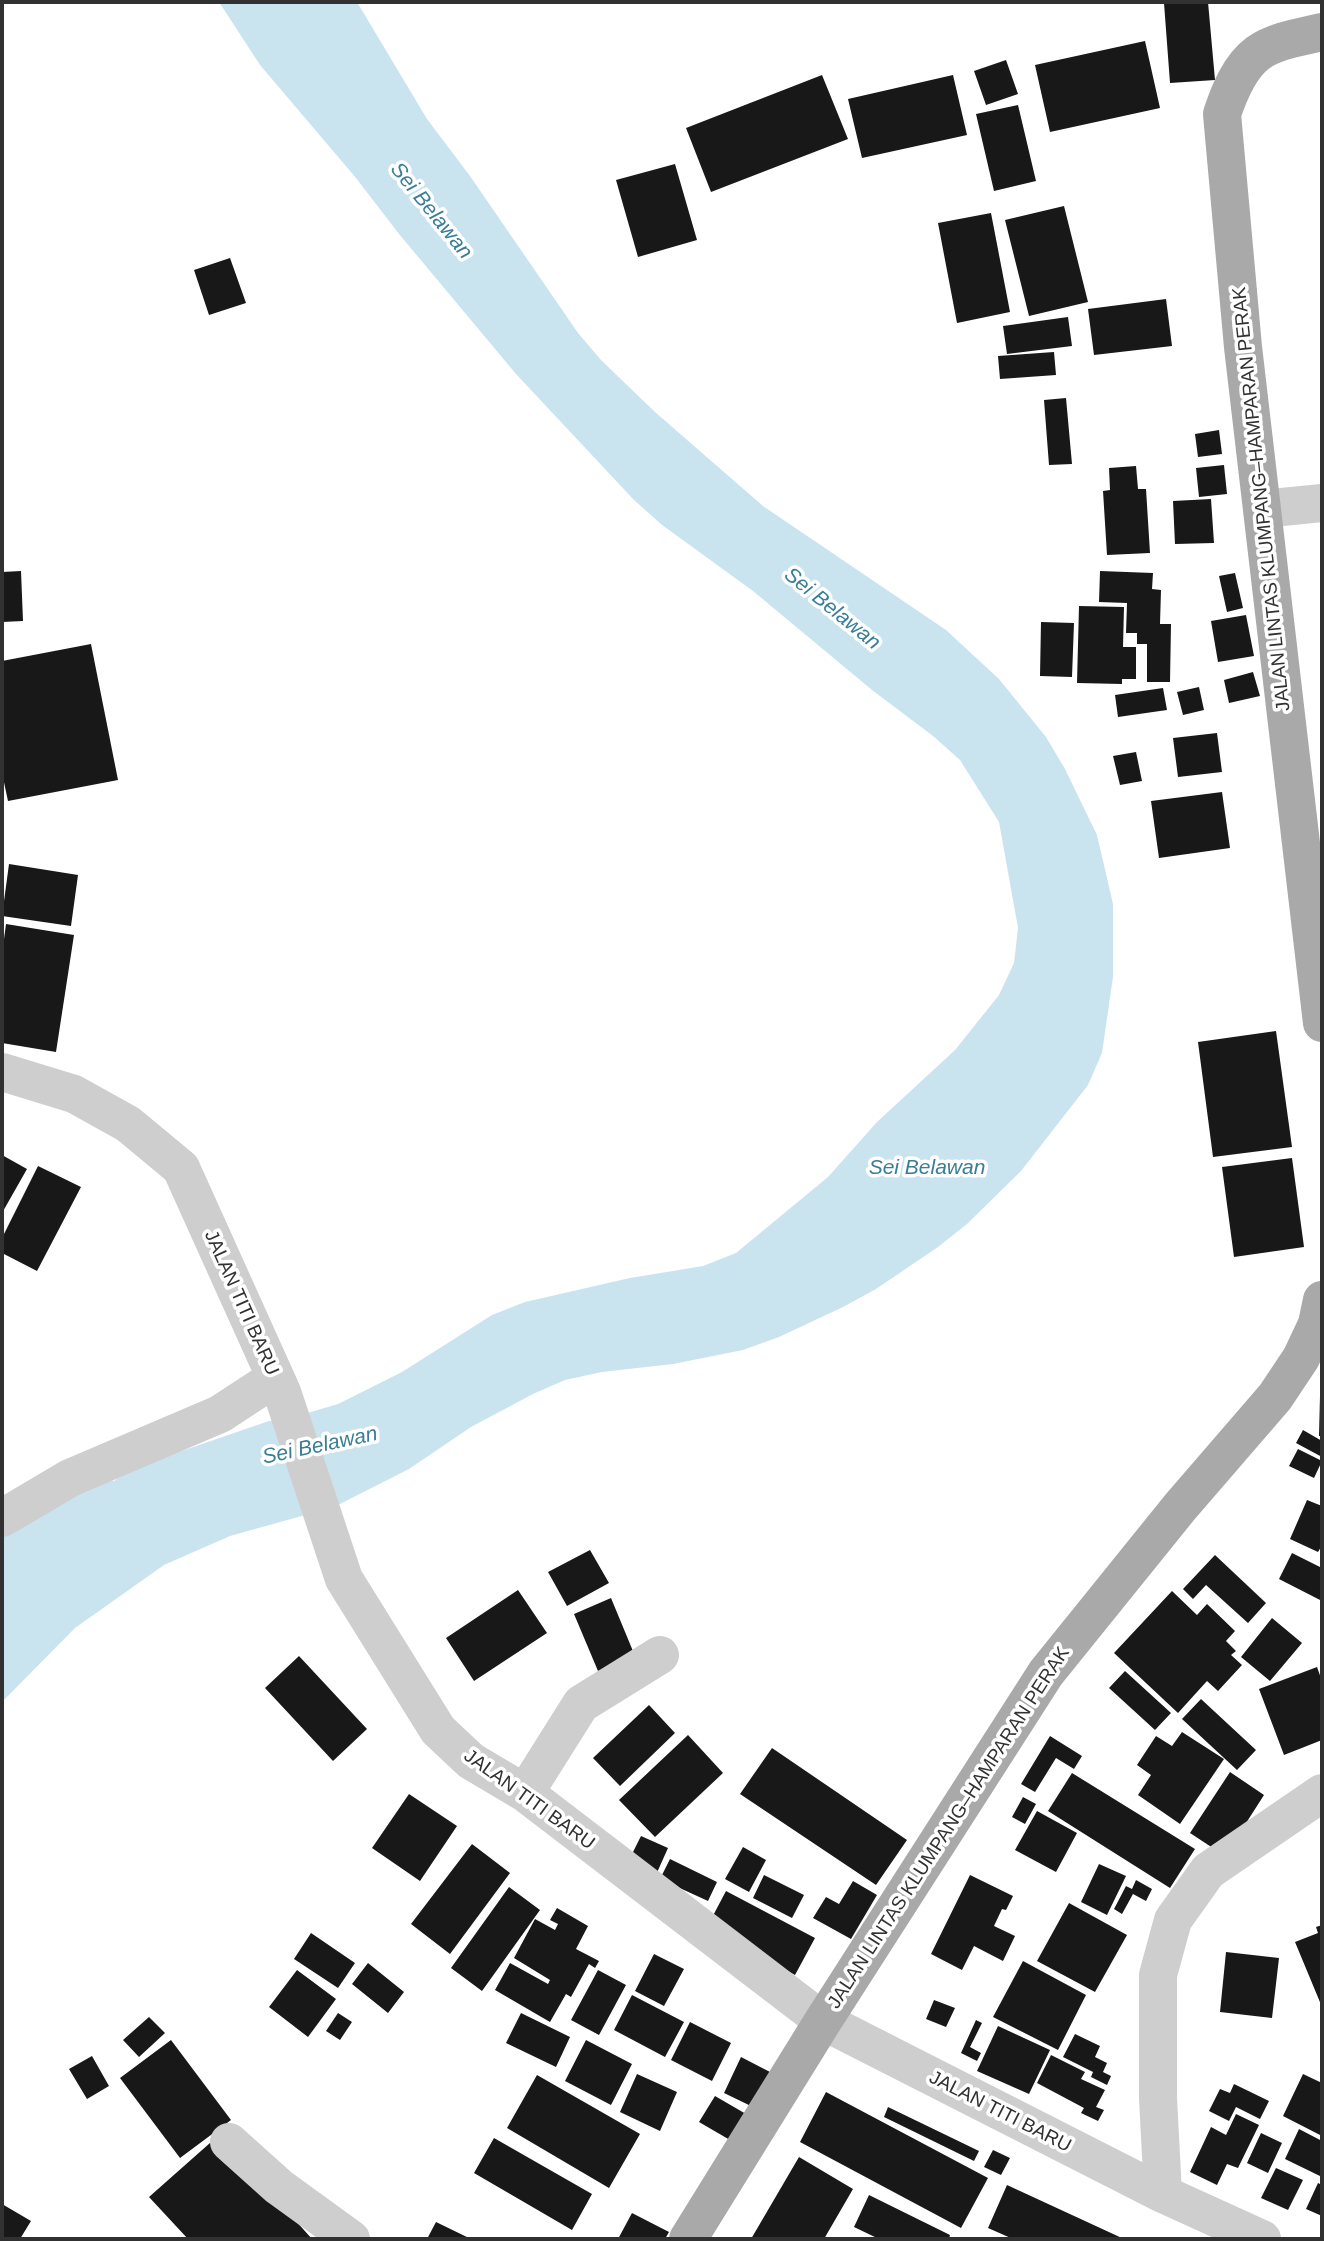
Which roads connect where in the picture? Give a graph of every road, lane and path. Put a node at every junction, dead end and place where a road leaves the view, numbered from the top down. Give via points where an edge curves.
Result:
1 (1322, 32) edge
2 (1322, 503) edge
3 (1262, 509) junction
4 (1322, 1023) edge
5 (2, 1072) edge
6 (1322, 1300) edge
7 (279, 1385) junction
8 (2, 1518) edge
9 (660, 1655) dead end
10 (525, 1793) junction
11 (1322, 1793) edge
12 (824, 2021) junction
13 (229, 2142) dead end
14 (1163, 2194) junction
15 (351, 2239) edge
16 (688, 2239) edge
17 (1262, 2239) edge

1 - 3 main road, JALAN LINTAS KLUMPANG–HAMPARAN PERAK via 1258,53 1230,90 1222,114
2 - 3 street
3 - 4 main road, JALAN LINTAS KLUMPANG–HAMPARAN PERAK
5 - 7 street, JALAN TITI BARU via 74,1094 128,1124 181,1168
6 - 12 main road, JALAN LINTAS KLUMPANG–HAMPARAN PERAK via 1301,1358 1275,1397 1046,1673
7 - 8 street via 70,1478
7 - 10 street, JALAN TITI BARU via 344,1579 438,1730 471,1761
9 - 10 street via 581,1704
10 - 12 street, JALAN TITI BARU
11 - 14 street via 1209,1871 1173,1920 1158,1975
12 - 14 street, JALAN TITI BARU
12 - 16 main road, JALAN LINTAS KLUMPANG–HAMPARAN PERAK
13 - 15 street via 278,2186
14 - 17 street, JALAN TITI BARU

